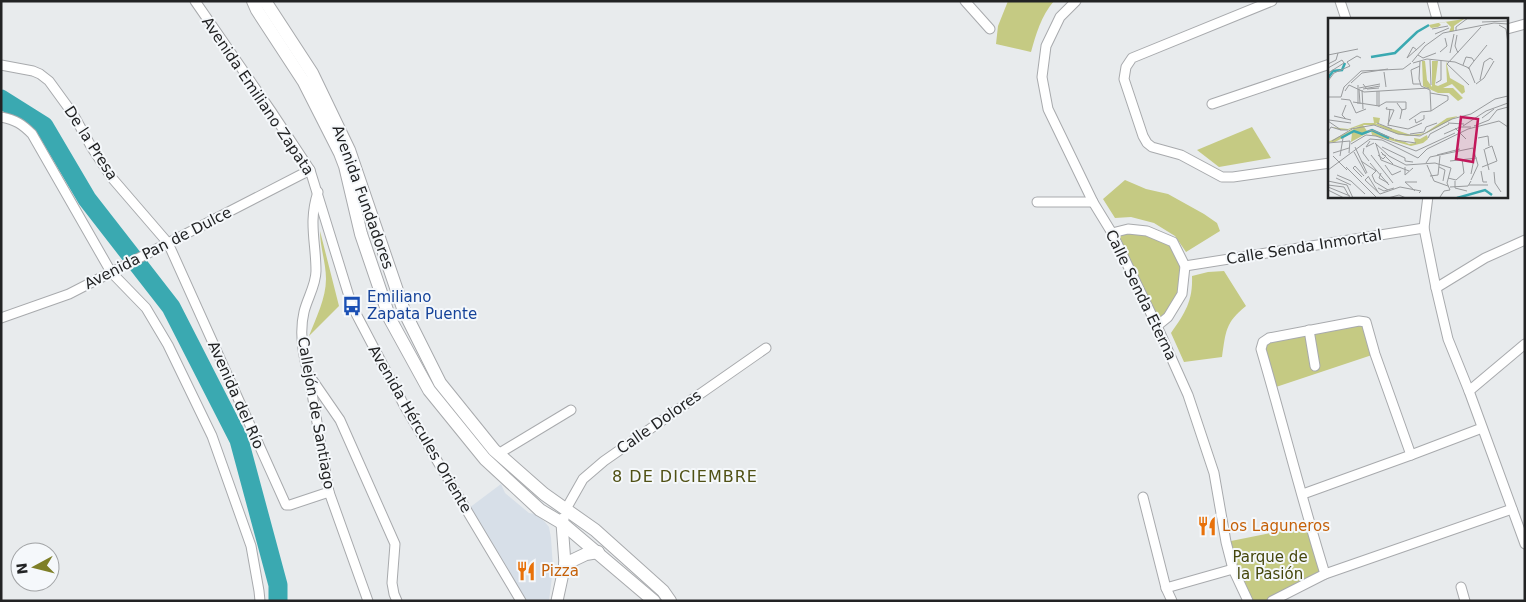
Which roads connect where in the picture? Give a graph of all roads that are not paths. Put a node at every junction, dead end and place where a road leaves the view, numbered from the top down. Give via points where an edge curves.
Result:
1 (195, 1) edge
2 (253, 1) edge
3 (265, 1) edge
4 (964, 1) edge
5 (1076, 1) edge
6 (1272, 1) edge
7 (1340, 1) edge
8 (1432, 1) edge
9 (1346, 18) edge
10 (1437, 18) edge
11 (1525, 24) edge
12 (990, 29) dead end
13 (1508, 29) edge
14 (1, 65) edge
15 (1328, 65) edge
16 (1212, 104) dead end
17 (1, 117) edge
18 (1328, 163) edge
19 (310, 170) junction
20 (318, 192) junction
21 (1428, 198) edge
22 (1037, 202) dead end
23 (1093, 202) junction
24 (1424, 228) junction
25 (1112, 233) junction
26 (1525, 240) edge
27 (164, 245) junction
28 (1185, 266) junction
29 (110, 272) junction
30 (1436, 288) junction
31 (1, 318) edge
32 (1157, 326) junction
33 (1309, 330) junction
34 (1525, 344) edge
35 (766, 348) dead end
36 (1314, 366) dead end
37 (309, 376) junction
38 (1469, 391) junction
39 (571, 410) dead end
40 (1482, 428) junction
41 (498, 454) junction
42 (1411, 455) junction
43 (329, 492) junction
44 (1303, 494) junction
45 (1142, 497) dead end
46 (566, 509) junction
47 (1512, 509) junction
48 (562, 523) junction
49 (1525, 544) edge
50 (598, 552) junction
51 (565, 564) junction
52 (1233, 569) junction
53 (1325, 574) junction
54 (1461, 587) dead end
55 (1166, 588) junction
56 (260, 601) edge
57 (368, 601) edge
58 (397, 601) edge
59 (521, 601) edge
60 (557, 601) edge
61 (654, 601) edge
62 (670, 601) edge
63 (1172, 601) edge
64 (1248, 601) edge
65 (1272, 601) edge
66 (1465, 601) edge

1 - 19 street, Avenida Emiliano Zapata
2 - 48 main road, Avenida Fundadores via 304,82 340,153 361,234 390,319 429,390 485,459 540,510
3 - 41 main road, Avenida Fundadores via 312,73 349,150 404,311 440,383
4 - 12 street
5 - 23 street, Calle Senda Eterna via 1060,17 1046,46 1042,77 1048,109
6 - 18 street via 1132,58 1124,79 1142,136 1152,147 1181,155 1222,177
7 - 9 street
8 - 10 street
11 - 13 street
14 - 27 street, De la Presa via 33,71 48,81 73,114 112,178
15 - 16 street
17 - 29 street via 23,125 32,134
19 - 20 street, Avenida Emiliano Zapata
19 - 27 street, Avenida Pan de Dulce
20 - 37 street, Callejón de Santiago via 312,221 316,276 302,326
20 - 59 street, Avenida Hércules Oriente via 352,306 405,407
21 - 24 street
22 - 23 street
23 - 25 street, Calle Senda Eterna
24 - 28 street, Calle Senda Inmortal
24 - 30 street
25 - 28 street via 1128,229 1147,231 1173,242
25 - 32 street, Calle Senda Eterna
26 - 30 street via 1485,258
27 - 29 street, Avenida Pan de Dulce
27 - 43 street, Avenida del Río via 283,501 290,506
28 - 32 street via 1182,294 1168,317
29 - 31 street, Avenida Pan de Dulce via 69,294
29 - 56 street via 146,308 168,345 212,436 250,546
30 - 38 street via 1448,339
32 - 52 street, Calle Senda Eterna via 1188,395 1214,472
33 - 36 street
33 - 42 street via 1366,322
33 - 44 street via 1269,338 1261,345
34 - 38 street
35 - 46 street, Calle Dolores via 604,461 583,479
37 - 43 street, Callejón de Santiago
37 - 58 street via 340,420 395,544 392,583
38 - 40 street
39 - 41 street
40 - 42 street
40 - 47 street
41 - 46 main road, Avenida Fundadores
42 - 44 street
43 - 57 street, Callejón de Santiago
44 - 53 street
45 - 55 street
46 - 48 street
46 - 62 main road, Avenida Fundadores via 595,530
47 - 49 street
47 - 53 street
48 - 50 main road, Avenida Fundadores
48 - 51 street
50 - 51 main road
50 - 61 main road, Avenida Fundadores
51 - 60 street
52 - 55 street
52 - 64 street, Calle Senda Eterna
53 - 65 street
54 - 66 street
55 - 63 street

